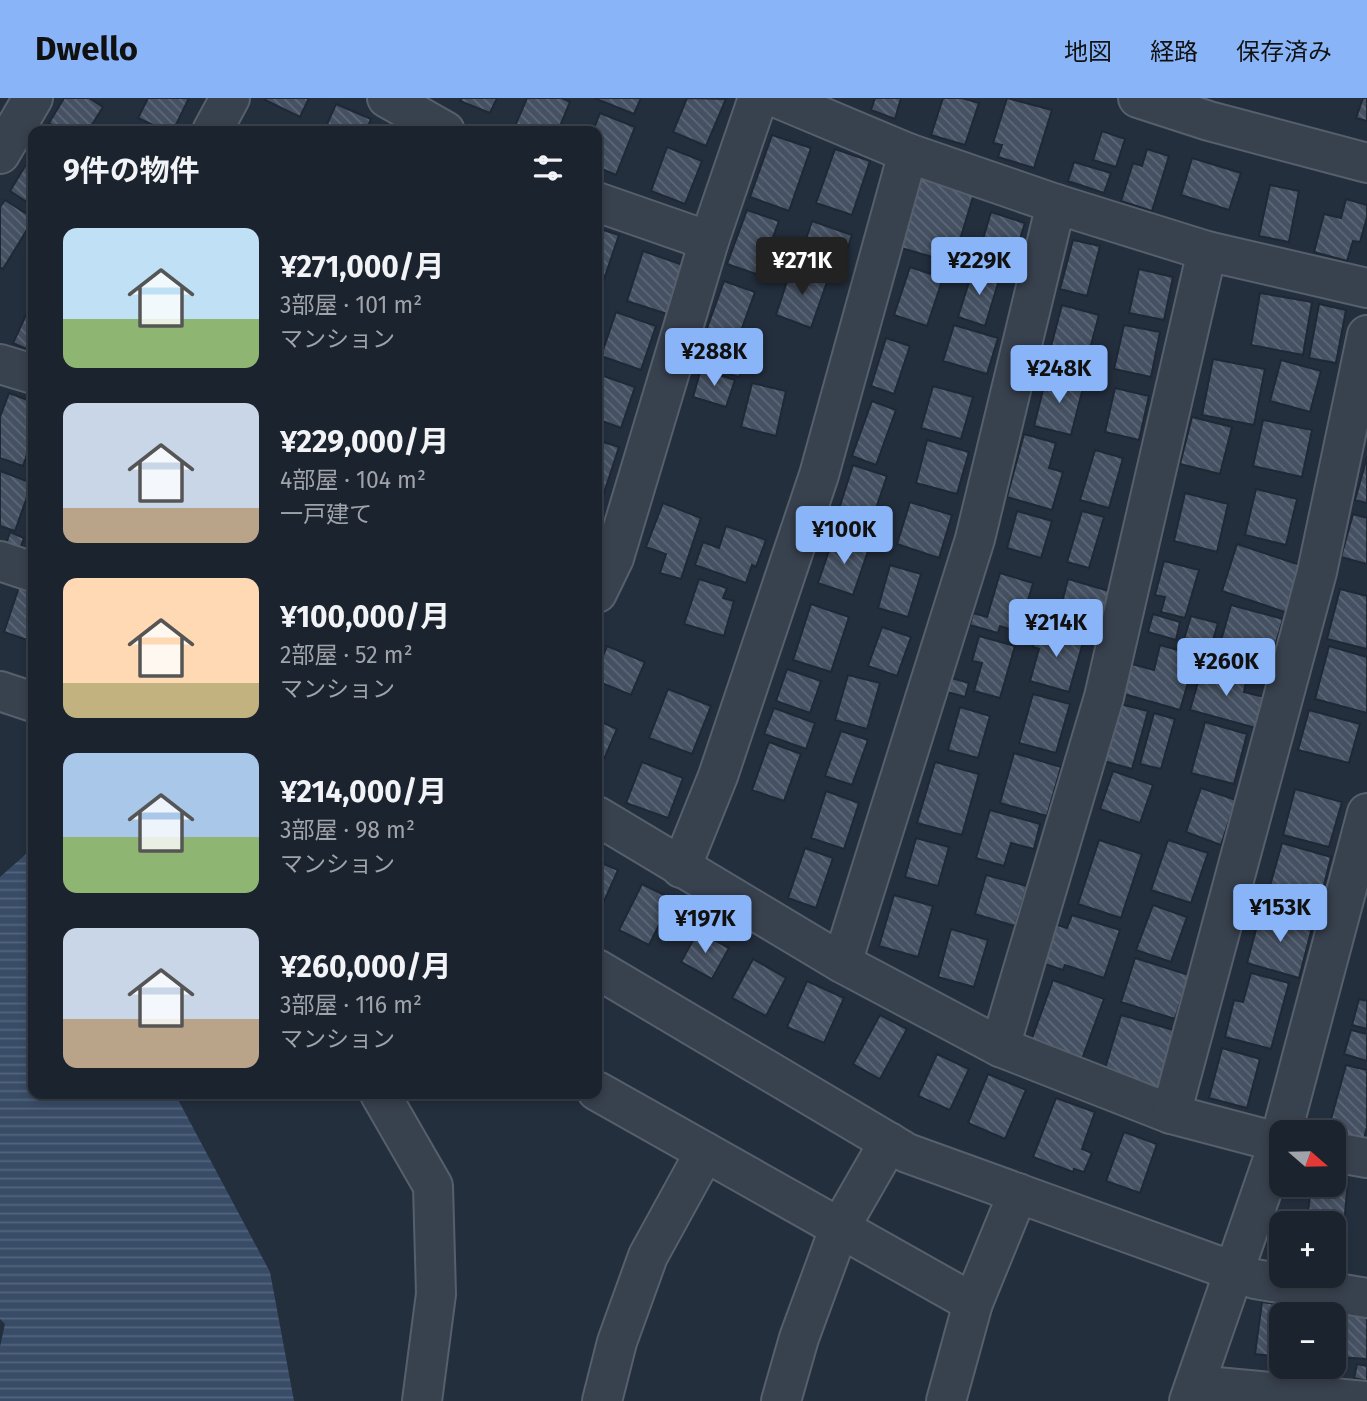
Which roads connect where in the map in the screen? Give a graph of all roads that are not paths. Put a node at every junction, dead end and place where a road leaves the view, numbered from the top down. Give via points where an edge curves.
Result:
1 (33, 98) edge
2 (230, 98) edge
3 (758, 98) edge
4 (776, 98) edge
5 (1138, 98) edge
6 (215, 126) edge
7 (908, 153) junction
8 (0, 154) edge
9 (1367, 163) edge
10 (602, 204) edge
11 (1056, 204) junction
12 (709, 241) junction
13 (1207, 251) junction
14 (1367, 288) edge
15 (1367, 335) edge
16 (0, 364) edge
17 (28, 372) edge
18 (0, 561) edge
19 (28, 570) edge
20 (602, 583) edge
21 (0, 691) edge
22 (28, 700) edge
23 (1367, 813) edge
24 (602, 819) edge
25 (681, 868) junction
26 (842, 963) junction
27 (602, 972) edge
28 (1000, 1047) junction
29 (602, 1094) edge
30 (383, 1099) edge
31 (1171, 1114) junction
32 (1286, 1120) edge
33 (1269, 1135) edge
34 (889, 1142) junction
35 (705, 1152) junction
36 (1346, 1154) edge
37 (1367, 1158) edge
38 (1269, 1172) edge
39 (1018, 1193) junction
40 (839, 1229) junction
41 (1234, 1272) junction
42 (1367, 1298) edge
43 (973, 1303) junction
44 (1192, 1393) edge
45 (422, 1401) edge
46 (602, 1401) edge
47 (781, 1401) edge
48 (946, 1401) edge
49 (1367, 1401) edge

1 - 8 street
2 - 6 street
3 - 12 street
4 - 7 street
5 - 9 street
7 - 11 street
7 - 25 street via 819,475 718,776
10 - 12 street
11 - 13 street
11 - 26 street via 975,539
12 - 20 street via 614,558
13 - 14 street
13 - 28 street via 1104,697
15 - 31 street via 1317,572
16 - 17 street
18 - 19 street
21 - 22 street
23 - 32 street
24 - 25 street
25 - 26 street
26 - 28 street
27 - 34 street
28 - 31 street
29 - 35 street
30 - 45 street via 433,1186 436,1294
31 - 33 street
34 - 39 street via 907,1153
34 - 40 street
35 - 40 street
35 - 46 street via 648,1256 617,1342
36 - 37 street
38 - 41 street
39 - 41 street
39 - 43 street
40 - 43 street
40 - 47 street
41 - 42 street
41 - 44 street
43 - 48 street
44 - 49 street

